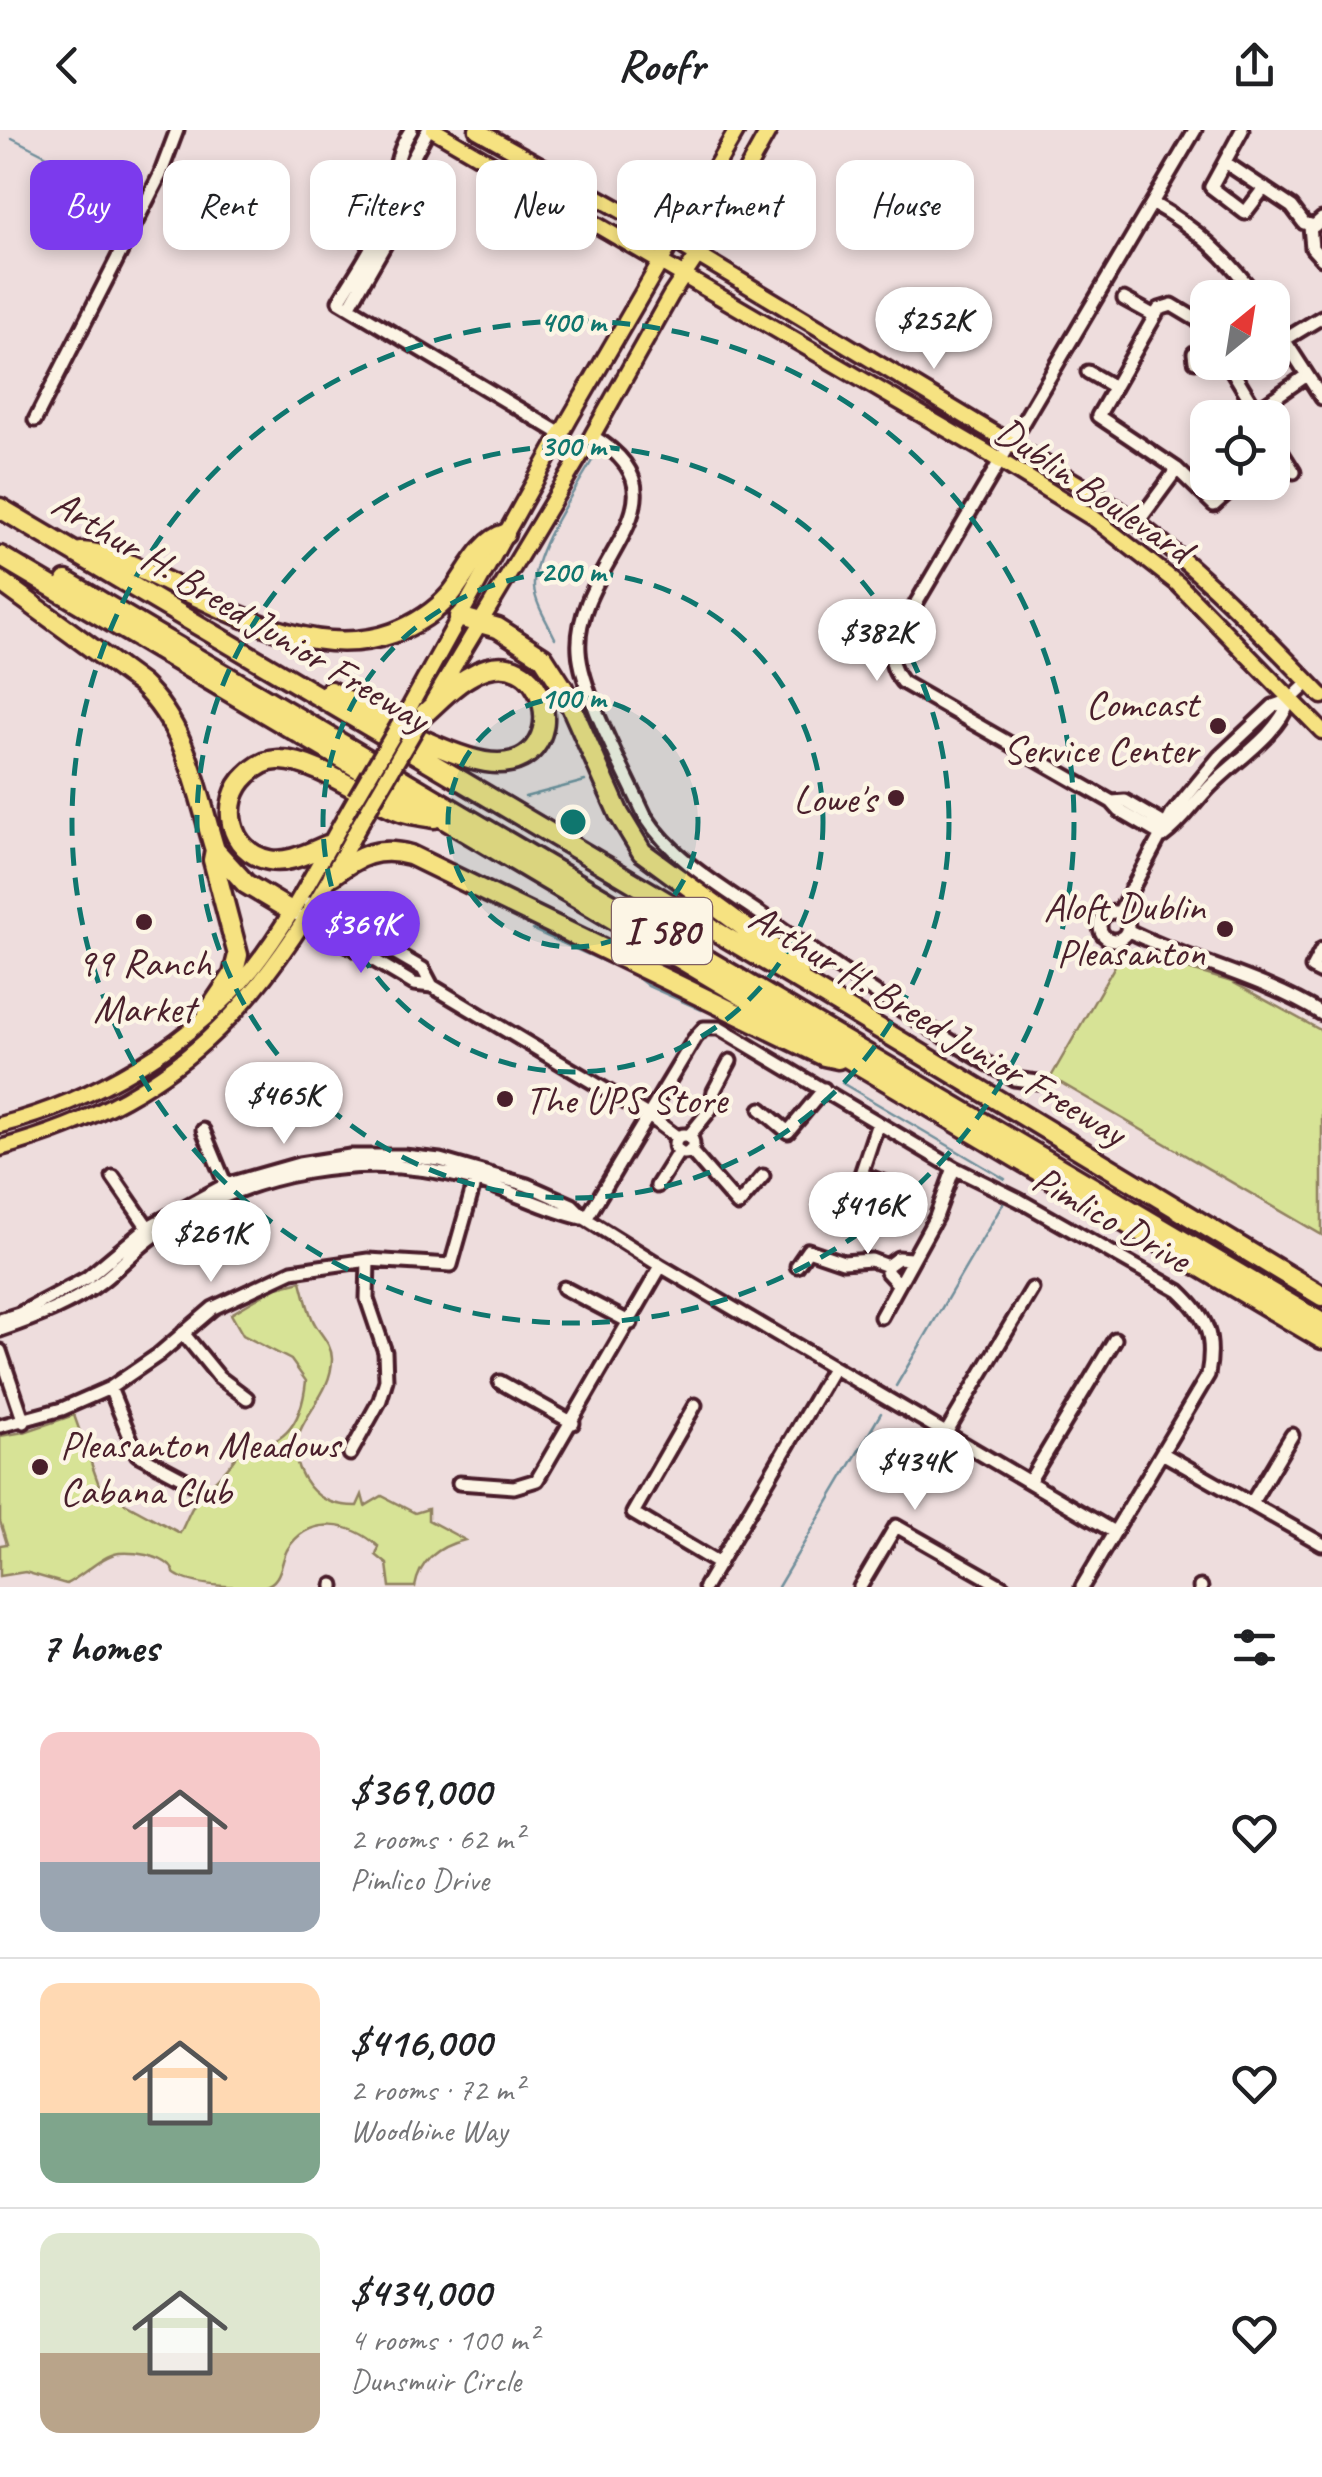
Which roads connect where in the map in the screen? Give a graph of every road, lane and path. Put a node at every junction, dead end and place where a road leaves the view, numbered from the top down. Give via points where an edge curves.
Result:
1 (176, 130) edge
2 (412, 130) edge
3 (431, 130) edge
4 (477, 130) edge
5 (737, 130) edge
6 (770, 130) edge
7 (1195, 130) edge
8 (1242, 130) edge
9 (720, 160) edge
10 (1226, 163) junction
11 (1264, 188) junction
12 (1152, 203) junction
13 (617, 209) edge
14 (1322, 219) edge
15 (1310, 226) junction
16 (667, 250) edge
17 (689, 250) edge
18 (698, 256) junction
19 (1322, 259) edge
20 (660, 262) junction
21 (684, 276) junction
22 (1243, 280) edge
23 (1124, 298) dead end
24 (344, 304) junction
25 (1154, 316) junction
26 (1190, 316) edge
27 (1322, 317) edge
28 (1290, 336) edge
29 (1290, 349) edge
30 (1088, 372) dead end
31 (1307, 376) junction
32 (1114, 388) junction
33 (1322, 398) edge
34 (1277, 400) edge
35 (35, 420) dead end
36 (560, 434) junction
37 (592, 436) junction
38 (1011, 443) junction
39 (1000, 461) junction
40 (574, 466) junction
41 (1290, 467) edge
42 (1177, 469) junction
43 (1294, 472) dead end
44 (1190, 482) edge
45 (0, 508) edge
46 (1138, 522) junction
47 (505, 534) junction
48 (0, 543) edge
49 (76, 551) junction
50 (0, 556) edge
51 (0, 581) edge
52 (459, 617) junction
53 (481, 623) junction
54 (287, 678) junction
55 (1308, 682) junction
56 (1322, 696) edge
57 (1290, 700) junction
58 (416, 711) junction
59 (1322, 731) edge
60 (444, 820) junction
61 (1168, 830) junction
62 (328, 845) junction
63 (215, 850) junction
64 (333, 874) junction
65 (303, 909) junction
66 (1120, 913) junction
67 (1128, 930) junction
68 (1322, 949) edge
69 (1317, 970) edge
70 (817, 991) junction
71 (208, 1012) junction
72 (1322, 1014) edge
73 (730, 1061) dead end
74 (859, 1064) junction
75 (1038, 1082) dead end
76 (824, 1089) junction
77 (760, 1109) dead end
78 (649, 1116) junction
79 (878, 1123) junction
80 (0, 1126) edge
81 (202, 1130) dead end
82 (684, 1144) junction
83 (0, 1148) edge
84 (954, 1168) junction
85 (477, 1175) junction
86 (113, 1176) dead end
87 (763, 1176) dead end
88 (658, 1186) dead end
89 (898, 1188) dead end
90 (227, 1190) junction
91 (586, 1218) junction
92 (151, 1232) junction
93 (368, 1260) junction
94 (910, 1260) junction
95 (662, 1266) junction
96 (797, 1266) dead end
97 (887, 1266) junction
98 (898, 1284) junction
99 (564, 1288) dead end
100 (1032, 1290) dead end
101 (1322, 1296) edge
102 (880, 1318) dead end
103 (0, 1320) edge
104 (1322, 1323) edge
105 (631, 1324) junction
106 (0, 1330) edge
107 (183, 1333) junction
108 (1115, 1339) dead end
109 (1322, 1339) edge
110 (0, 1351) edge
111 (833, 1368) junction
112 (500, 1382) dead end
113 (110, 1388) junction
114 (247, 1398) dead end
115 (695, 1405) dead end
116 (24, 1422) junction
117 (573, 1423) junction
118 (0, 1426) edge
119 (946, 1433) junction
120 (1292, 1435) dead end
121 (1162, 1453) junction
122 (350, 1454) dead end
123 (1029, 1482) junction
124 (459, 1483) dead end
125 (199, 1487) dead end
126 (1251, 1504) junction
127 (1114, 1532) junction
128 (1322, 1544) edge
129 (719, 1564) junction
130 (705, 1587) edge
131 (860, 1587) edge
132 (1004, 1587) edge
133 (1082, 1587) edge

1 - 35 street via 160,176
2 - 24 street via 394,163 377,238
3 - 20 main road, Dublin Boulevard
3 - 24 street via 406,172 399,220
4 - 13 main road, Dublin Boulevard
5 - 9 main road
6 - 18 main road
7 - 12 street
8 - 10 street
10 - 11 street
10 - 11 street via 1211,187 1245,212
11 - 15 street
12 - 22 street via 1210,241
12 - 38 street
14 - 15 street
15 - 19 street via 1312,248
16 - 20 main road
17 - 18 main road, Dublin Boulevard
18 - 21 main road
18 - 38 main road, Dublin Boulevard
20 - 21 main road, Dublin Boulevard
20 - 36 main road
21 - 37 main road
21 - 39 main road, Dublin Boulevard
23 - 25 street
24 - 36 street
25 - 26 street via 1172,304
25 - 32 street
27 - 28 street
29 - 31 street
30 - 32 street
31 - 33 street
31 - 34 street
32 - 42 street via 1098,416
36 - 40 street
36 - 47 main road
37 - 40 main road
37 - 75 street via 624,458 638,494 582,614 581,666 656,832 685,862 887,1003 1014,1080
38 - 39 street
38 - 46 main road, Dublin Boulevard
39 - 57 main road, Dublin Boulevard via 1151,560
39 - 61 street via 894,641 892,670 1120,811
40 - 53 main road
41 - 43 street
42 - 44 street
42 - 46 street
45 - 49 highway, Arthur H. Breed Junior Freeway / I 580
46 - 55 main road, Dublin Boulevard via 1221,591
47 - 49 highway via 492,538 449,596 421,618 390,634 338,642 294,635 105,554
47 - 52 main road
48 - 104 highway, I 580
49 - 54 highway, Arthur H. Breed Junior Freeway / I 580
50 - 60 highway, Arthur H. Breed Junior Freeway / I 580
51 - 63 highway via 157,698 183,741
52 - 53 highway
52 - 58 main road
53 - 58 main road
53 - 70 highway via 530,646 554,670 618,814 642,852 778,952
54 - 58 highway via 312,681 485,762 526,754 542,733 546,712 526,676 500,667 472,674
54 - 70 highway, Arthur H. Breed Junior Freeway / I 580
55 - 56 main road, Dublin Boulevard
55 - 57 street
57 - 59 main road, Dublin Boulevard
57 - 61 street via 1284,718
58 - 62 main road, bridge
58 - 64 main road, bridge
60 - 62 highway via 404,812 281,760 243,778 231,800 232,829 256,856 279,861
60 - 74 highway, Arthur H. Breed Junior Freeway / I 580
61 - 66 street
62 - 65 main road
63 - 65 highway via 246,884
63 - 71 highway via 238,954 233,975
64 - 65 main road
64 - 74 highway via 370,852 410,855 824,1056
65 - 71 main road
65 - 78 street via 414,984 432,986
65 - 83 main road via 263,982 163,1076 75,1123
66 - 67 street
66 - 67 street via 1104,916 1102,932 1117,939
67 - 72 street
68 - 69 street
70 - 101 highway, Arthur H. Breed Junior Freeway / I 580
71 - 80 main road via 153,1057 97,1090
73 - 82 street via 710,1110
74 - 109 highway, Arthur H. Breed Junior Freeway / I 580
76 - 77 street via 788,1132
76 - 78 street, Pimlico Drive via 719,1028 704,1028
76 - 79 street, Pimlico Drive
78 - 82 street
78 - 91 street
79 - 84 street, Pimlico Drive
79 - 89 street via 861,1174
81 - 90 street
82 - 87 street via 738,1205
82 - 88 street
84 - 94 street
84 - 121 street, Pimlico Drive via 1194,1304 1213,1350 1208,1375
85 - 90 street via 440,1160 350,1156 299,1164
85 - 91 street via 527,1185
85 - 93 street via 451,1265
86 - 92 street
90 - 92 street
91 - 95 street
92 - 103 street via 87,1278
92 - 106 street via 87,1291
93 - 107 street via 292,1272 213,1308
93 - 122 street via 367,1299 385,1352 386,1380
94 - 97 street
94 - 98 street
95 - 105 street
95 - 111 street
96 - 97 street via 808,1250
97 - 98 street
98 - 102 street
99 - 105 street
100 - 119 street
105 - 117 street
107 - 113 street
107 - 114 street via 219,1377
108 - 123 street
110 - 116 street
111 - 119 street
111 - 129 street
112 - 117 street
113 - 116 street
113 - 125 street via 137,1454
115 - 129 street via 633,1513
116 - 118 street
117 - 124 street via 537,1480 514,1488
119 - 123 street
120 - 126 street
121 - 126 street
121 - 127 street, Pimlico Drive
123 - 127 street
126 - 128 street
127 - 133 street, Pimlico Drive
129 - 130 street
131 - 132 street via 896,1526

